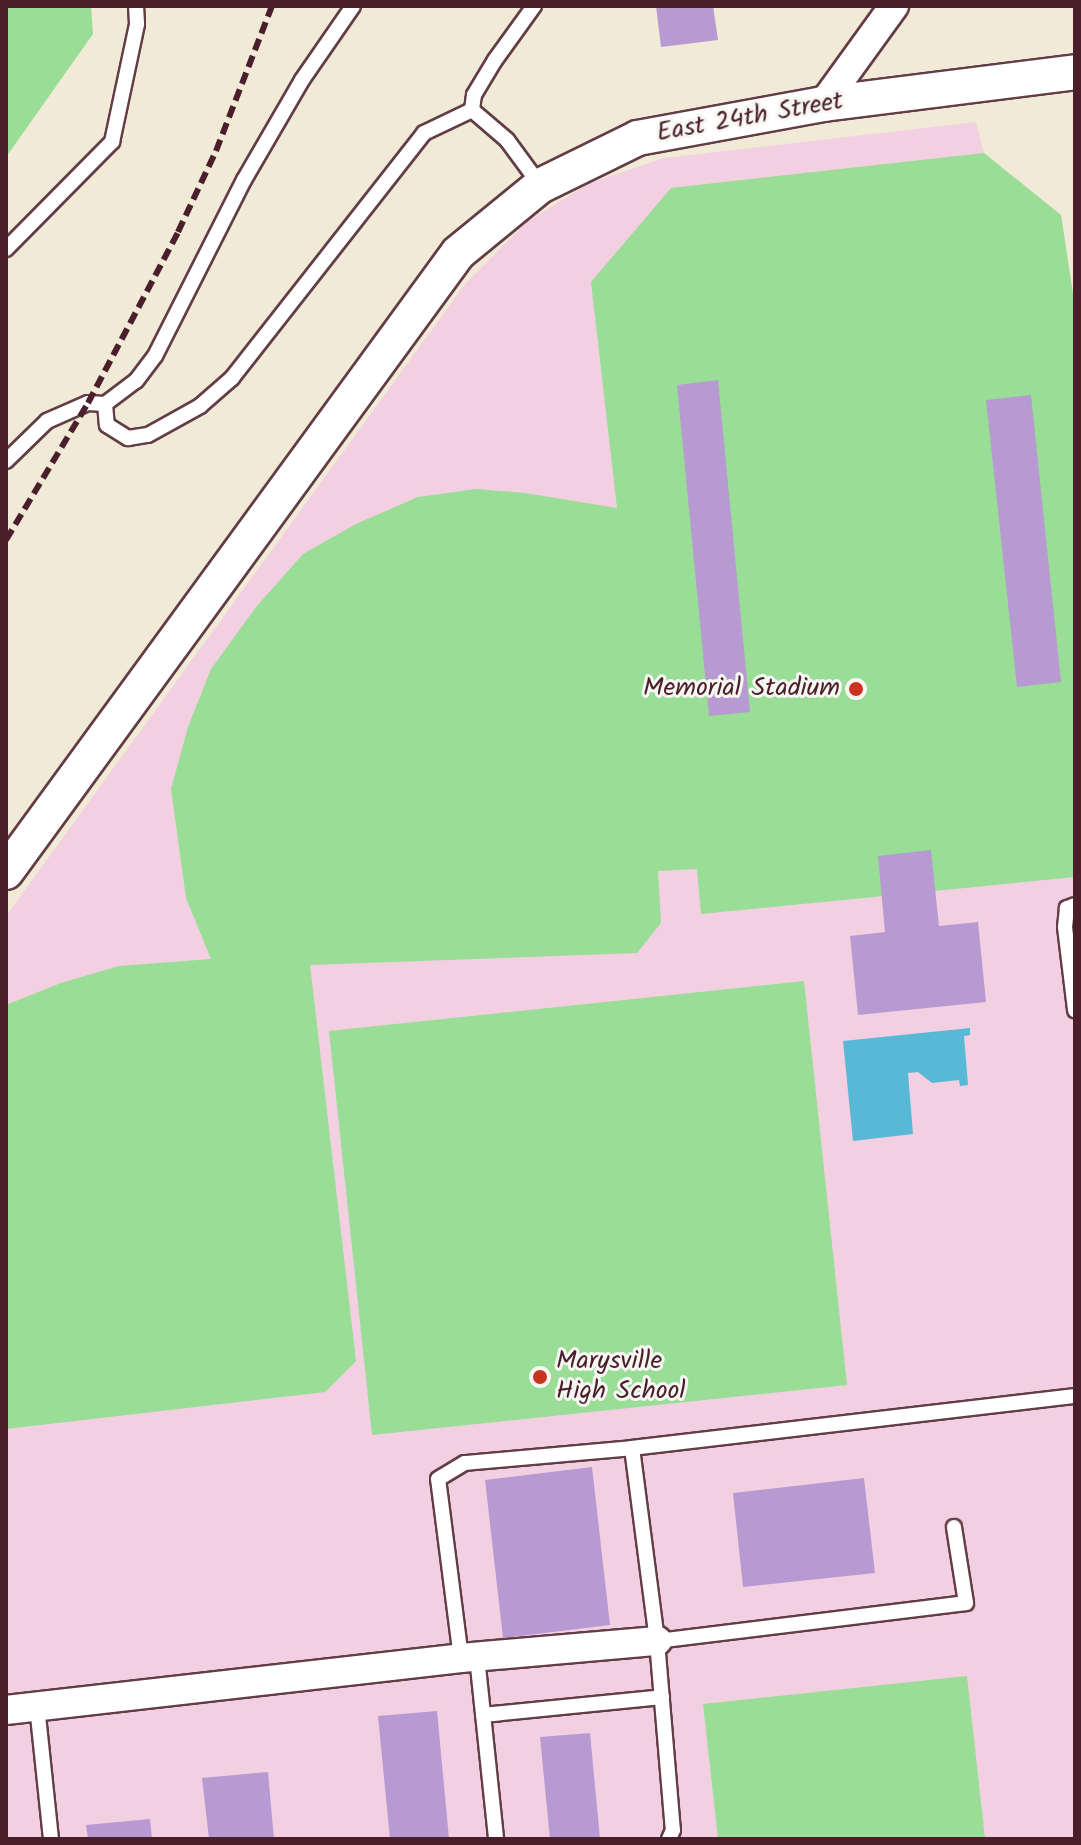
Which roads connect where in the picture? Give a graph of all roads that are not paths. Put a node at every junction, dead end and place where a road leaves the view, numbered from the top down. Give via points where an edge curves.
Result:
1 (136, 6) edge
2 (353, 6) edge
3 (534, 6) edge
4 (894, 6) edge
5 (1075, 72) edge
6 (823, 104) junction
7 (472, 110) junction
8 (540, 186) junction
9 (8, 243) edge
10 (105, 404) junction
11 (6, 461) edge
12 (6, 872) edge
13 (1075, 905) edge
14 (1075, 1010) edge
15 (1075, 1396) edge
16 (632, 1448) junction
17 (954, 1527) dead end
18 (657, 1641) junction
19 (469, 1658) junction
20 (662, 1697) junction
21 (37, 1706) junction
22 (6, 1710) edge
23 (483, 1715) junction
24 (51, 1839) edge
25 (496, 1839) edge
26 (669, 1839) edge

1 - 9 lane via 137,24 112,142
2 - 10 lane via 244,180 155,356 136,381
3 - 7 lane via 474,95
4 - 6 street
5 - 6 street, East 24th Street
6 - 8 street, East 24th Street via 638,138
7 - 8 lane via 507,140
7 - 10 lane via 424,133 232,378 200,406 148,435 128,438 107,425
8 - 12 street, East 24th Street via 458,253
10 - 11 lane via 88,403 47,421
13 - 14 lane via 1067,908 1065,927
15 - 16 lane
16 - 18 lane
16 - 19 lane via 465,1463 438,1479
17 - 18 lane via 966,1603
18 - 19 street
18 - 20 lane
19 - 21 street
19 - 23 lane
20 - 23 lane
20 - 26 lane via 673,1830
21 - 22 street
21 - 24 lane
23 - 25 lane

